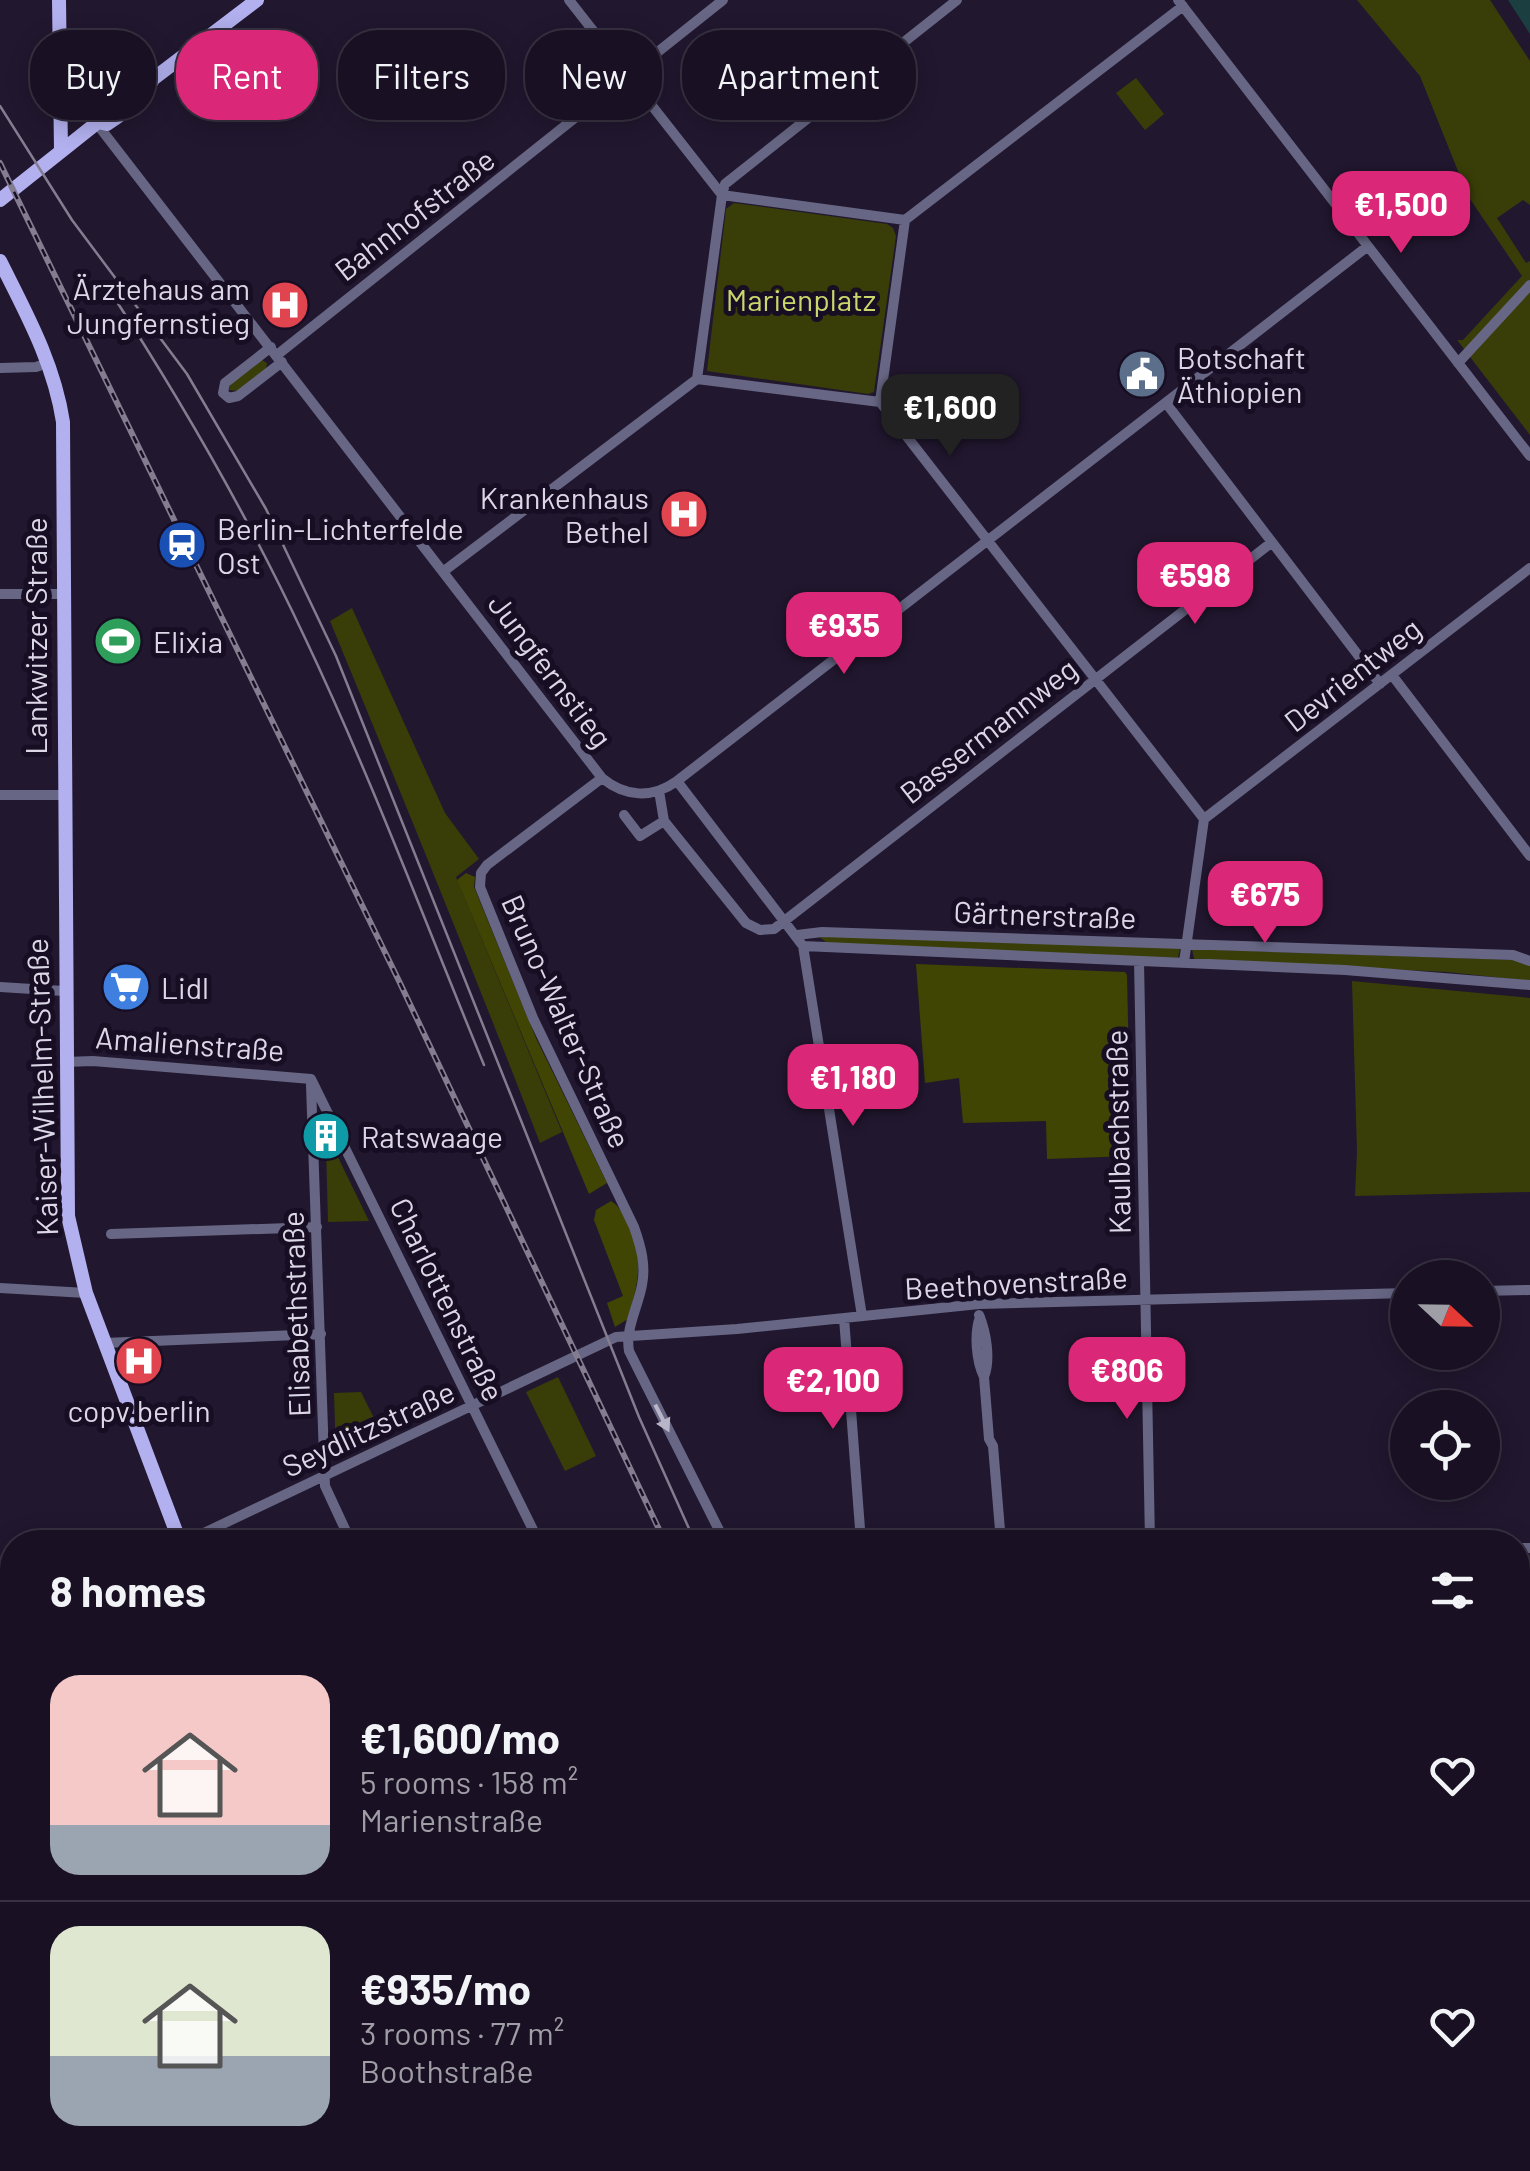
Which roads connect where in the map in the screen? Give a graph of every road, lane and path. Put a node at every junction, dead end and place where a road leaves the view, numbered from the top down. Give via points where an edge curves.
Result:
1 (59, 0) edge
2 (258, 0) edge
3 (569, 0) edge
4 (724, 0) edge
5 (957, 0) edge
6 (1181, 3) edge
7 (59, 30) edge
8 (592, 30) edge
9 (662, 49) edge
10 (662, 119) edge
11 (60, 120) edge
12 (573, 120) edge
13 (98, 122) junction
14 (60, 150) junction
15 (722, 195) junction
16 (0, 200) edge
17 (906, 220) junction
18 (1368, 246) junction
19 (0, 261) edge
20 (1530, 286) edge
21 (277, 355) junction
22 (48, 363) junction
23 (1458, 363) junction
24 (0, 368) edge
25 (697, 379) junction
26 (880, 402) junction
27 (1166, 403) junction
28 (1530, 456) edge
29 (988, 540) junction
30 (1271, 543) junction
31 (1530, 568) edge
32 (444, 571) junction
33 (0, 594) edge
34 (63, 594) junction
35 (1392, 675) junction
36 (1094, 679) junction
37 (1380, 684) junction
38 (602, 778) junction
39 (677, 782) junction
40 (659, 791) junction
41 (0, 795) edge
42 (64, 795) junction
43 (624, 815) dead end
44 (1204, 819) junction
45 (664, 820) junction
46 (1530, 856) edge
47 (64, 912) joint
48 (784, 919) junction
49 (796, 935) junction
50 (1186, 943) junction
51 (804, 946) junction
52 (1139, 961) junction
53 (1530, 961) edge
54 (1184, 962) junction
55 (1530, 985) edge
56 (0, 987) edge
57 (64, 991) junction
58 (64, 1062) junction
59 (311, 1078) junction
60 (318, 1227) junction
61 (111, 1234) dead end
62 (0, 1288) edge
63 (1530, 1290) edge
64 (1500, 1291) edge
65 (86, 1294) junction
66 (1390, 1294) edge
67 (1145, 1300) junction
68 (979, 1311) junction
69 (862, 1316) junction
70 (844, 1318) junction
71 (322, 1334) junction
72 (628, 1335) junction
73 (104, 1343) junction
74 (472, 1406) junction
75 (326, 1476) junction
76 (178, 1530) edge
77 (209, 1530) edge
78 (346, 1530) edge
79 (532, 1530) edge
80 (719, 1530) edge
81 (860, 1530) edge
82 (996, 1530) edge
83 (1150, 1530) edge

1 - 7 main road
2 - 13 main road via 153,79 117,118
3 - 8 street
4 - 9 street, Bahnhofstraße
5 - 15 street via 725,184
6 - 17 street
6 - 18 street
10 - 15 street
11 - 14 main road
12 - 21 street, Bahnhofstraße
13 - 14 main road
13 - 21 street, Jungfernstieg
14 - 16 main road
15 - 17 street
15 - 25 street
17 - 26 street
18 - 23 street
18 - 27 street
19 - 22 main road, Lankwitzer Straße
20 - 23 street
21 - 21 street via 225,383 223,393 238,396
21 - 32 street, Jungfernstieg
22 - 24 street
22 - 34 main road, Lankwitzer Straße via 63,422
23 - 28 street
25 - 26 street
25 - 32 street
26 - 29 street
27 - 29 street
27 - 30 street
29 - 36 street
29 - 39 street
30 - 36 street, Bassermannweg
30 - 37 street
31 - 35 street, Devrientweg
32 - 38 street, Jungfernstieg
33 - 34 street
34 - 42 main road, Lankwitzer Straße
35 - 37 street, Devrientweg
35 - 46 street
36 - 44 street
36 - 48 street, Bassermannweg
37 - 44 street, Devrientweg
38 - 40 street, Jungfernstieg via 628,793
38 - 72 street, Bruno-Walter-Straße via 487,865 480,887 533,1018 640,1244 642,1286
39 - 40 street
39 - 48 street
40 - 45 street
41 - 42 street
42 - 47 main road, Lankwitzer Straße
43 - 45 street via 640,836
44 - 50 street
45 - 48 street via 746,923 768,930
47 - 57 main road, Kaiser-Wilhelm-Straße
48 - 49 street
49 - 50 street, Gärtnerstraße
49 - 51 street
50 - 53 street, Gärtnerstraße via 1513,954
50 - 54 street
51 - 52 street, Gärtnerstraße
51 - 69 street
52 - 54 street, Gärtnerstraße
52 - 67 street, Kaulbachstraße
54 - 55 street, Gärtnerstraße
56 - 57 street
57 - 58 main road, Kaiser-Wilhelm-Straße
58 - 59 street, Amalienstraße
58 - 65 main road, Kaiser-Wilhelm-Straße via 68,1216
59 - 60 street, Elisabethstraße
59 - 74 street, Charlottenstraße
60 - 61 street
60 - 71 street, Elisabethstraße
62 - 65 street
63 - 64 street
65 - 73 main road, Kaiser-Wilhelm-Straße
66 - 67 street, Beethovenstraße
67 - 68 street, Beethovenstraße
67 - 83 street, Kaulbachstraße
68 - 69 street, Beethovenstraße
68 - 82 street
69 - 70 street, Beethovenstraße
70 - 72 street, Beethovenstraße
70 - 81 street
71 - 73 street
71 - 75 street, Elisabethstraße
72 - 74 street, Seydlitzstraße
72 -> 80 street via 629,1351
73 - 76 main road, Kaiser-Wilhelm-Straße
74 - 75 street, Seydlitzstraße
74 - 79 street, Charlottenstraße
75 - 77 street, Seydlitzstraße
75 - 78 street, Elisabethstraße

